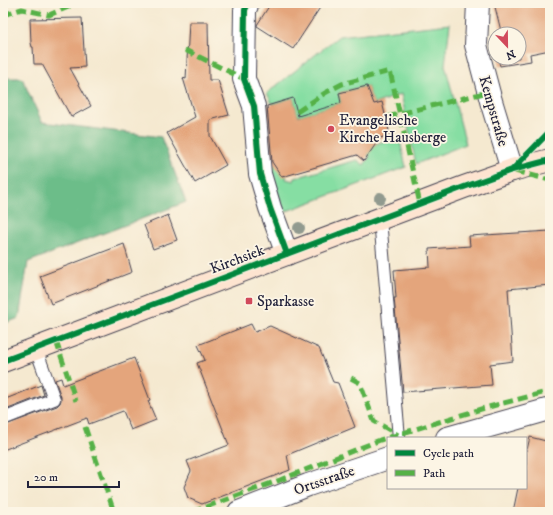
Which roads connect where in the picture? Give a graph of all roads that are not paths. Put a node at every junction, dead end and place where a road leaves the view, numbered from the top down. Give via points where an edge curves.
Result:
1 (248, 3) edge
2 (478, 3) edge
3 (550, 160) edge
4 (512, 170) junction
5 (380, 219) junction
6 (287, 254) junction
7 (36, 349) junction
8 (3, 361) edge
9 (550, 408) edge
10 (3, 419) edge
11 (399, 437) edge
12 (451, 437) edge
13 (387, 458) edge
14 (238, 512) edge

1 - 6 street via 245,10 244,79 254,106 260,174
2 - 4 street, Kempstraße via 476,45
3 - 4 main road, Kirchsiek
4 - 5 main road, Kirchsiek
5 - 6 main road, Kirchsiek
5 - 11 lane
6 - 7 main road, Kirchsiek
7 - 8 main road, Kirchsiek
7 - 10 lane via 54,399
9 - 12 street
13 - 14 street, Ortsstraße

